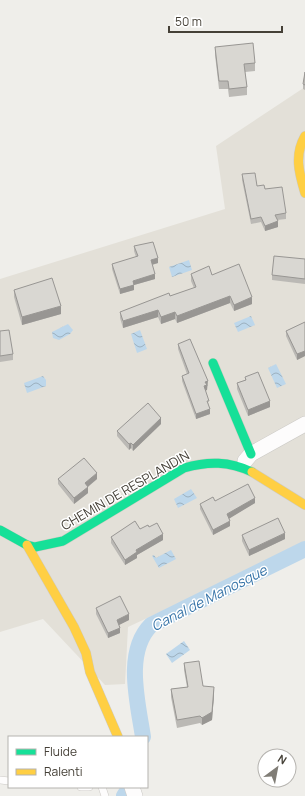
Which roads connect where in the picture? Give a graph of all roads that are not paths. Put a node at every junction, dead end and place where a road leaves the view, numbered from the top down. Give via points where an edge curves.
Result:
1 (305, 136) edge
2 (305, 192) edge
3 (213, 364) dead end
4 (305, 424) edge
5 (251, 454) junction
6 (241, 467) junction
7 (305, 505) edge
8 (0, 530) edge
9 (27, 545) junction
10 (118, 736) edge

1 - 2 street via 300,142 297,157
3 - 5 street
4 - 5 street
5 - 6 street
6 - 7 street, CHEMIN DE RESPLANDIN
6 - 9 street, CHEMIN DE RESPLANDIN via 213,461 190,465 64,541 44,547
8 - 9 street, CHEMIN DE RESPLANDIN
9 - 10 street via 74,627

